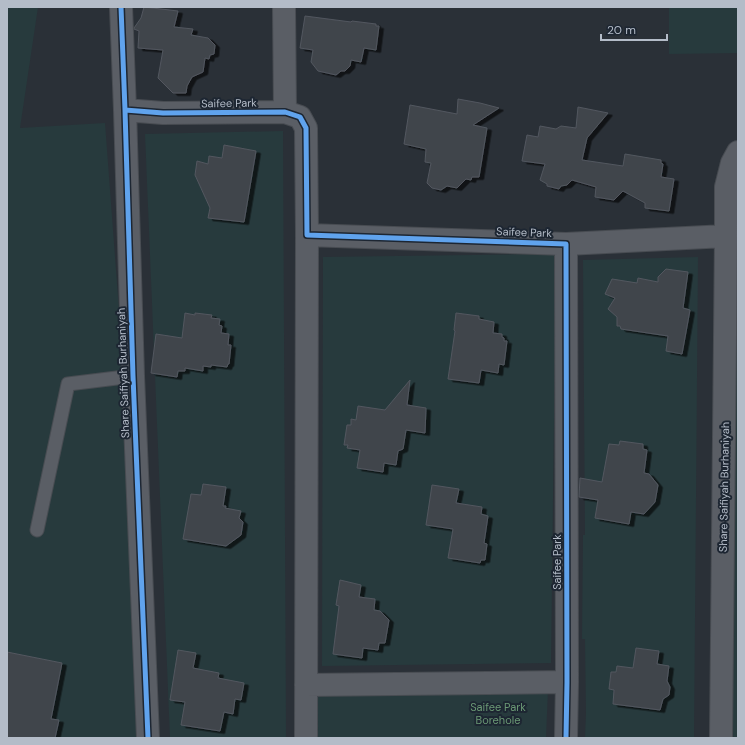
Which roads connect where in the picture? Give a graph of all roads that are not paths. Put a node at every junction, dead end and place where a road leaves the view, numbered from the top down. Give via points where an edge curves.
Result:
1 (121, 7) edge
2 (284, 7) edge
3 (126, 110) junction
4 (285, 112) junction
5 (738, 152) edge
6 (307, 235) junction
7 (726, 236) junction
8 (566, 244) junction
9 (133, 376) junction
10 (37, 530) dead end
11 (567, 682) junction
12 (306, 685) junction
13 (148, 738) edge
14 (306, 738) edge
15 (566, 738) edge
16 (721, 738) edge

1 - 3 street, Share Saifiyah Burhaniyah
2 - 4 street
3 - 4 street, Saifee Park via 163,113
3 - 9 street, Share Saifiyah Burhaniyah
4 - 6 street, Saifee Park via 300,117 306,128
5 - 7 street, Share Saifiyah Burhaniyah via 732,163 726,187
6 - 8 street, Saifee Park
6 - 12 street, Saifee Park
7 - 8 street
7 - 16 street, Share Saifiyah Burhaniyah
8 - 11 street, Saifee Park
9 - 10 lane via 68,384
9 - 13 street, Share Saifiyah Burhaniyah
11 - 12 street
11 - 15 street, Saifee Park
12 - 14 street, Saifee Park

